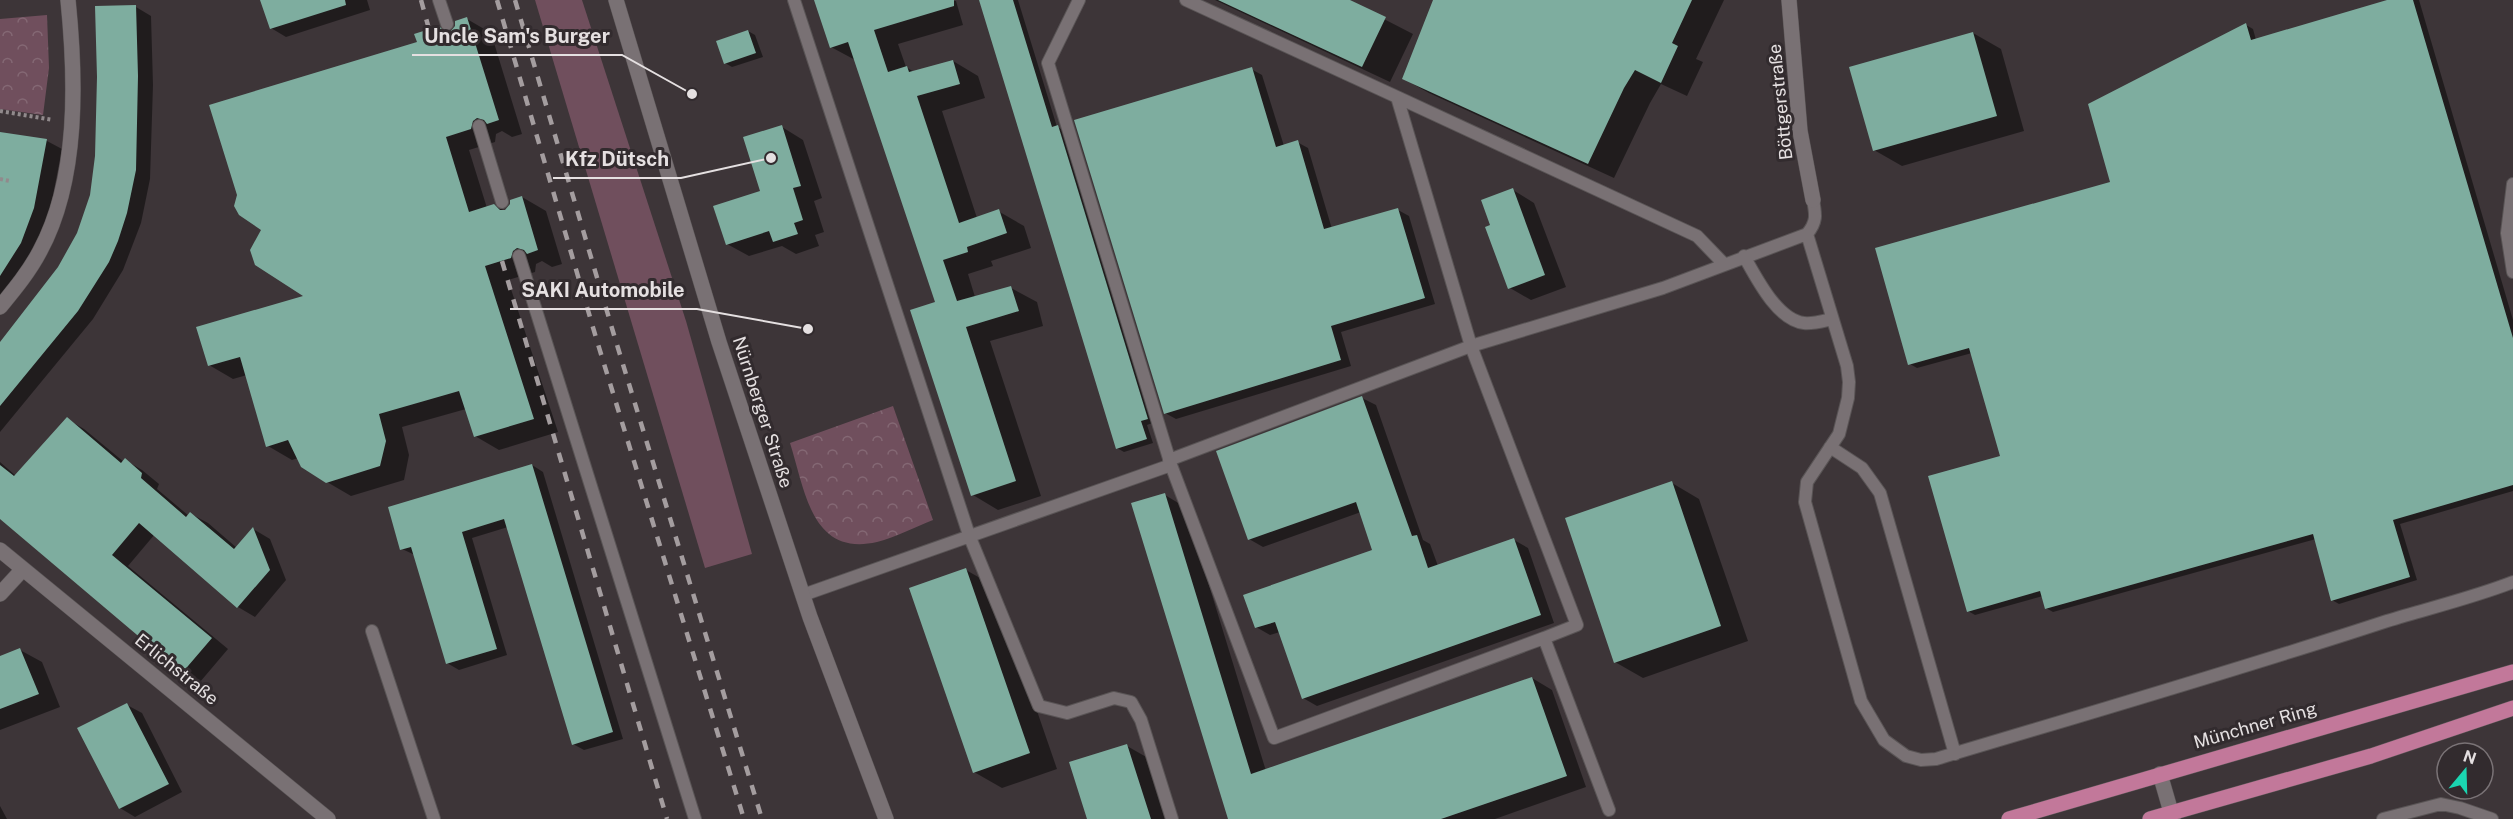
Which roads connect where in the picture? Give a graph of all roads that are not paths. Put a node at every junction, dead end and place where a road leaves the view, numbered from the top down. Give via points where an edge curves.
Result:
1 (68, 0) edge
2 (439, 0) edge
3 (616, 0) edge
4 (794, 0) edge
5 (1079, 0) edge
6 (1186, 0) edge
7 (1789, 0) edge
8 (447, 24) dead end
9 (1397, 97) junction
10 (479, 126) dead end
11 (2513, 184) edge
12 (1813, 200) joint
13 (502, 202) dead end
14 (1807, 234) junction
15 (519, 256) dead end
16 (1744, 256) junction
17 (1724, 264) junction
18 (2513, 272) edge
19 (0, 307) edge
20 (1832, 319) junction
21 (1471, 346) junction
22 (1830, 447) junction
23 (1170, 462) junction
24 (969, 535) junction
25 (0, 550) edge
26 (23, 569) junction
27 (2513, 582) edge
28 (0, 594) edge
29 (803, 595) junction
30 (372, 631) dead end
31 (1544, 638) junction
32 (2513, 672) edge
33 (2513, 708) edge
34 (1955, 754) junction
35 (2160, 774) junction
36 (1610, 810) dead end
37 (2173, 816) edge
38 (328, 819) edge
39 (434, 819) edge
40 (695, 819) edge
41 (886, 819) edge
42 (1172, 819) edge
43 (2009, 819) edge
44 (2150, 819) edge
45 (2383, 819) edge
46 (2492, 819) edge

1 - 19 street via 74,57 67,171 40,250
2 - 8 lane
3 - 29 street, Nürnberger Straße via 719,342
4 - 24 lane
5 - 23 lane via 1048,63
6 - 9 lane
7 - 12 street, Böttgerstraße via 1800,131
9 - 17 lane via 1697,236
9 - 21 lane
10 - 13 lane
11 - 18 lane via 2507,233
12 - 14 lane via 1815,224
14 - 16 lane
14 - 20 lane
15 - 40 lane
16 - 17 lane
16 - 20 lane via 1768,297 1790,317 1801,323
17 - 21 lane via 1662,288
20 - 22 lane via 1849,382 1839,434
21 - 23 lane
21 - 31 lane via 1577,625
22 - 34 lane via 1862,468 1880,493
22 - 34 lane via 1807,482 1805,502 1861,701 1884,740 1906,756 1921,760
23 - 24 lane
23 - 31 lane via 1274,738
24 - 29 lane
24 - 42 lane via 1039,706 1066,713 1114,698 1131,702 1141,720
25 - 26 street, Erlichstraße
26 - 28 street
26 - 38 street, Erlichstraße
27 - 34 lane via 2469,599
29 - 41 street, Nürnberger Straße
30 - 39 lane
31 - 36 lane
32 - 35 main road, Münchner Ring
33 - 37 main road
35 - 37 street
35 - 43 main road, Münchner Ring
37 - 44 main road
45 - 46 lane via 2441,804

